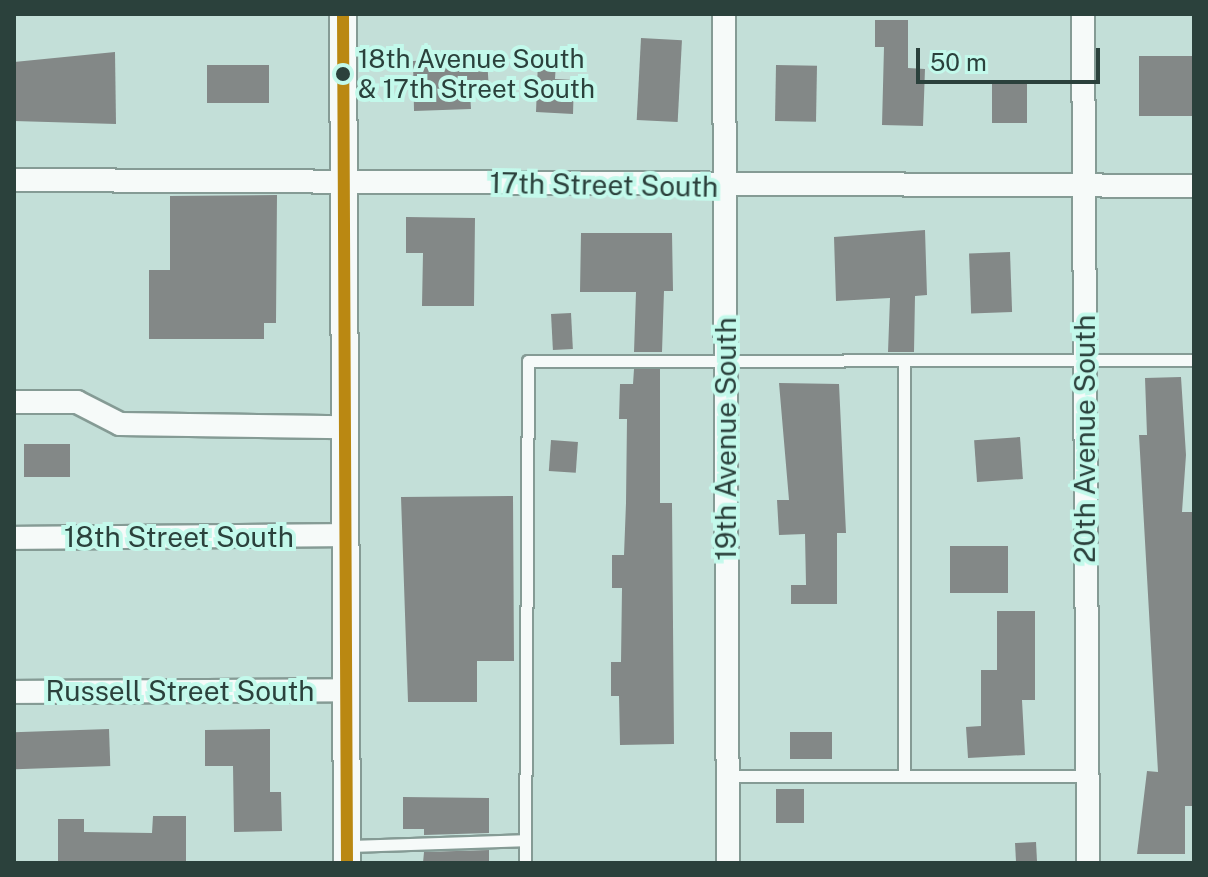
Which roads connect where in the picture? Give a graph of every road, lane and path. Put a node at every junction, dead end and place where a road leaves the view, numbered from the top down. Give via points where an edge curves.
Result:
1 (343, 14) edge
2 (724, 14) edge
3 (1083, 14) edge
4 (14, 180) edge
5 (344, 180) junction
6 (1084, 186) junction
7 (1194, 186) edge
8 (724, 187) junction
9 (725, 360) junction
10 (904, 360) junction
11 (1194, 360) edge
12 (1085, 361) junction
13 (14, 402) edge
14 (344, 427) junction
15 (345, 535) junction
16 (14, 538) edge
17 (345, 690) junction
18 (14, 692) edge
19 (727, 776) junction
20 (904, 776) junction
21 (1088, 776) junction
22 (525, 840) junction
23 (347, 855) edge
24 (525, 863) edge
25 (728, 863) edge
26 (1088, 863) edge

1 - 5 street
2 - 8 street, 19th Avenue South
3 - 6 street, 20th Avenue South
4 - 5 street, 17th Street South
5 - 8 street, 17th Street South
5 - 14 street
6 - 7 street, 17th Street South
6 - 8 street, 17th Street South
6 - 12 street, 20th Avenue South
8 - 9 street, 19th Avenue South
9 - 10 lane
9 - 19 street, 19th Avenue South
9 - 22 lane via 528,361
10 - 12 lane
10 - 20 lane
11 - 12 lane
12 - 21 street, 20th Avenue South
13 - 14 street via 77,402 120,424
14 - 15 street
15 - 16 street, 18th Street South
15 - 17 street
17 - 18 street, Russell Street South
17 - 23 street
19 - 20 lane
19 - 25 street, 19th Avenue South
20 - 21 lane
21 - 26 street, 20th Avenue South
22 - 23 lane
22 - 24 lane

